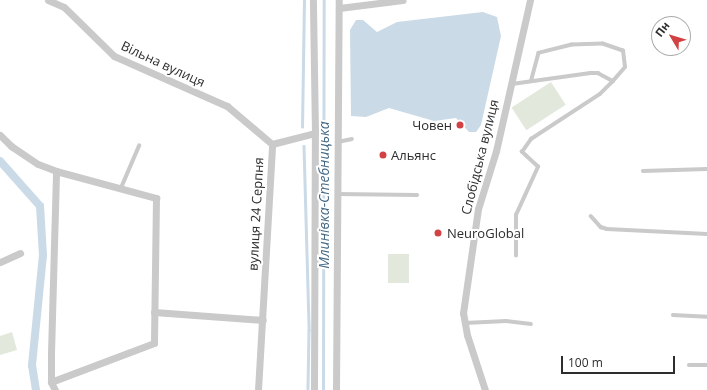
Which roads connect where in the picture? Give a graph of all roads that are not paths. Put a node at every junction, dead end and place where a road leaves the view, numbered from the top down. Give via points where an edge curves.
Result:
1 (48, 0) edge
2 (313, 0) edge
3 (339, 0) edge
4 (402, 0) edge
5 (530, 0) edge
6 (339, 8) junction
7 (532, 80) junction
8 (613, 81) junction
9 (511, 84) junction
10 (315, 134) junction
11 (0, 135) edge
12 (352, 139) dead end
13 (337, 142) junction
14 (272, 144) junction
15 (139, 146) dead end
16 (707, 169) edge
17 (56, 171) junction
18 (643, 171) dead end
19 (120, 188) junction
20 (337, 194) junction
21 (417, 195) dead end
22 (591, 216) dead end
23 (707, 234) edge
24 (20, 253) dead end
25 (516, 256) dead end
26 (0, 262) edge
27 (154, 312) junction
28 (673, 315) dead end
29 (707, 317) edge
30 (263, 320) junction
31 (465, 322) junction
32 (531, 324) dead end
33 (689, 365) dead end
34 (707, 365) edge
35 (52, 382) junction
36 (55, 390) edge
37 (258, 390) edge
38 (314, 390) edge
39 (336, 390) edge
40 (485, 390) edge

1 - 14 street, Вільна вулиця via 64,7 114,56 227,106
2 - 10 street
3 - 6 street
4 - 6 street
5 - 9 street, Слобідська вулиця
6 - 13 street
7 - 8 lane via 590,72
7 - 8 lane via 539,52 572,45 603,44 623,51 625,67
7 - 9 lane
8 - 25 lane via 600,94 532,139 522,152 538,167 516,215
9 - 31 street, Слобідська вулиця via 496,151 478,208 464,313
10 - 14 street, вулиця 24 Серпня
10 - 38 street
11 - 17 street via 11,146 38,164
12 - 13 lane
13 - 20 street
14 - 30 street, вулиця 24 Серпня
15 - 19 lane
16 - 18 lane
17 - 19 street
17 - 35 street
19 - 27 street via 156,198
20 - 21 lane
20 - 39 street
22 - 23 lane via 600,227 607,229
24 - 26 street
27 - 30 street
27 - 35 street via 154,343
28 - 29 lane
30 - 37 street, вулиця 24 Серпня
31 - 32 lane via 506,321
31 - 40 street, Слобідська вулиця
33 - 34 lane
35 - 36 street

